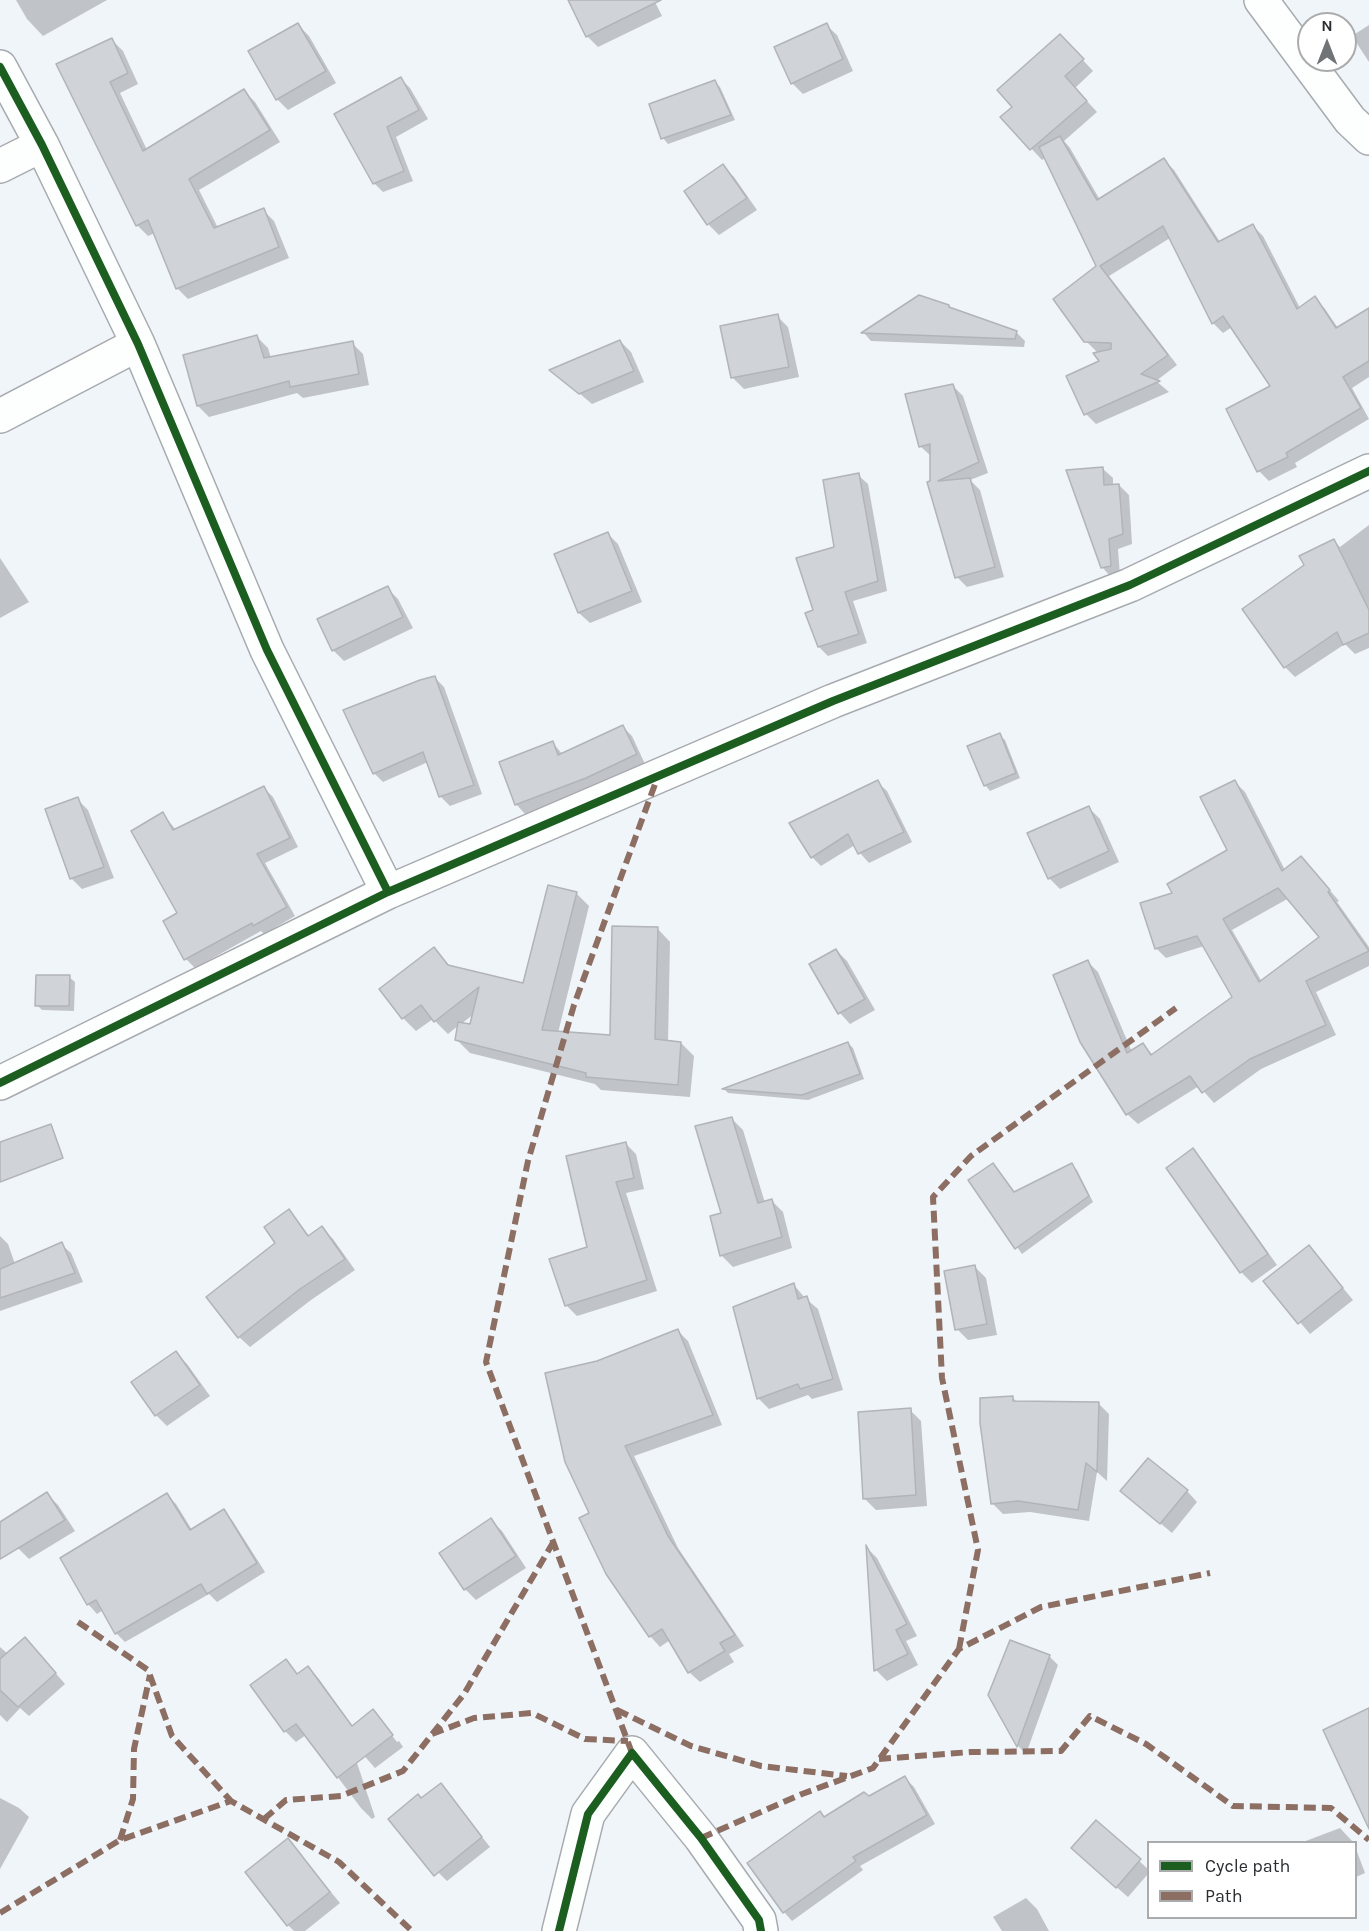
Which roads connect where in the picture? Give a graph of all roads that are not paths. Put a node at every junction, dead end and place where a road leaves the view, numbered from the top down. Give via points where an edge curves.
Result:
1 (1261, 0) edge
2 (0, 67) edge
3 (1369, 138) edge
4 (42, 145) junction
5 (0, 166) edge
6 (138, 344) junction
7 (0, 416) edge
8 (1369, 471) edge
9 (388, 892) junction
10 (0, 1083) edge
11 (559, 1931) edge
12 (761, 1931) edge

1 - 3 street via 1350,120
2 - 4 street
4 - 5 street
4 - 6 street
6 - 7 street
6 - 9 street via 267,650
8 - 9 street via 1130,585 833,701
9 - 10 street
11 - 12 street via 588,1814 632,1753 701,1838 759,1920

